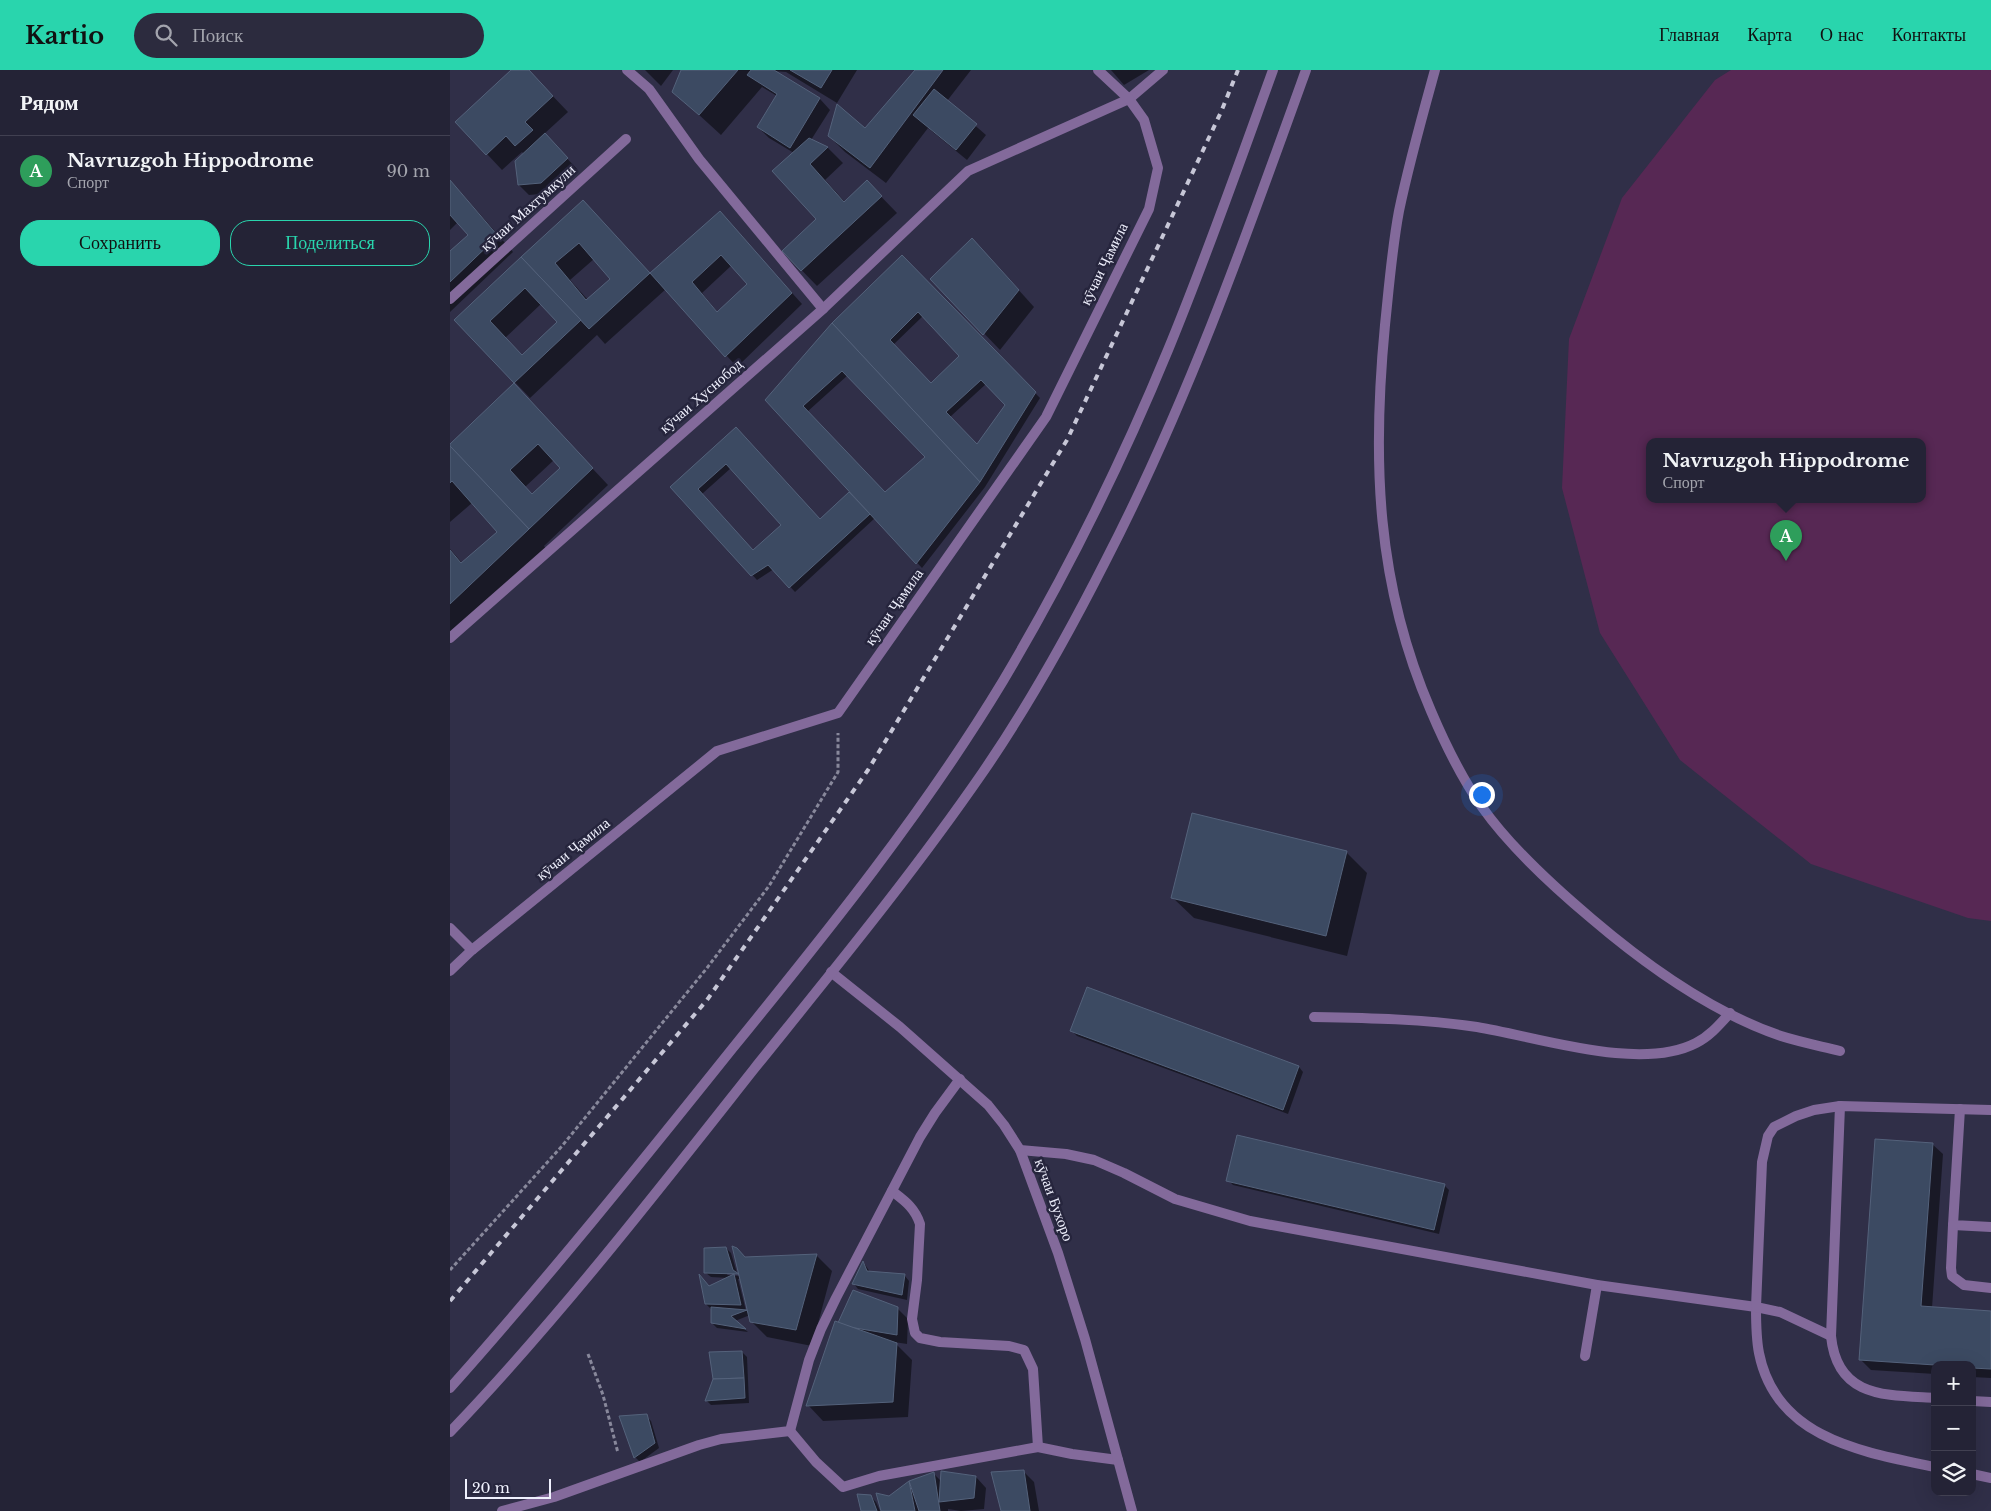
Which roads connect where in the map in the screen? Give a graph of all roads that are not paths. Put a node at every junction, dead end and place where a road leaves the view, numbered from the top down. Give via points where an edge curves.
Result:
1 (628, 70) edge
2 (1098, 70) edge
3 (1163, 70) edge
4 (1274, 70) edge
5 (1306, 70) edge
6 (1435, 70) edge
7 (1129, 99) junction
8 (626, 139) dead end
9 (450, 299) edge
10 (823, 308) junction
11 (450, 638) edge
12 (450, 928) edge
13 (472, 950) junction
14 (450, 971) edge
15 (831, 972) junction
16 (1730, 1013) junction
17 (1314, 1017) dead end
18 (1840, 1051) dead end
19 (960, 1078) junction
20 (1840, 1106) junction
21 (1960, 1109) junction
22 (1991, 1110) edge
23 (1020, 1150) junction
24 (892, 1191) junction
25 (1954, 1225) junction
26 (1991, 1227) edge
27 (1597, 1285) junction
28 (1991, 1288) edge
29 (1756, 1307) junction
30 (1831, 1336) junction
31 (1585, 1356) dead end
32 (450, 1388) edge
33 (1931, 1398) edge
34 (1976, 1401) edge
35 (1991, 1402) edge
36 (790, 1431) junction
37 (450, 1432) edge
38 (1038, 1447) junction
39 (1118, 1460) junction
40 (1931, 1466) edge
41 (1976, 1475) edge
42 (1991, 1478) edge
43 (502, 1511) edge
44 (1132, 1511) edge

1 - 10 street via 649,89 699,159
2 - 7 street, кӯчаи Ҷамила
3 - 7 street, кӯчаи Ҳуснобод
4 - 32 street via 1196,281 1148,398 1076,550 979,719 906,826 788,980 582,1237
5 - 15 street via 1206,340 1150,470 1104,564 1033,692 986,767
6 - 16 street via 1398,214 1379,407 1382,527 1388,571 1406,644 1444,742 1483,808 1504,834 1563,894 1632,952
7 - 10 street, кӯчаи Ҳуснобод via 968,171
7 - 13 street, кӯчаи Ҷамила via 1144,120 1158,168 1149,209 1046,417 838,713 717,751
8 - 9 street, кӯчаи Махтумкули
10 - 11 street, кӯчаи Ҳуснобод
12 - 13 street
13 - 14 street, кӯчаи Ҷамила
15 - 19 street, кӯчаи Бухоро
15 - 37 street via 586,1278 502,1377
16 - 17 street via 1698,1043 1683,1049 1642,1055 1552,1043 1446,1023
16 - 18 street via 1780,1035
19 - 23 street, кӯчаи Бухоро via 988,1105
19 - 24 street via 935,1113
20 - 21 street
20 - 29 street via 1796,1116 1774,1127 1768,1136 1759,1203
20 - 30 street
21 - 22 street
21 - 25 street
23 - 27 street via 1094,1160 1175,1199 1250,1221
23 - 39 street, кӯчаи Бухоро via 1063,1270
24 - 36 street via 821,1329
24 - 38 street via 909,1204 920,1224 912,1319 915,1333 920,1338 940,1342 1009,1346 1024,1350 1033,1368
25 - 26 street
25 - 28 street via 1952,1276 1964,1285
27 - 29 street
27 - 31 street
29 - 30 street via 1780,1312
29 - 40 street via 1759,1354 1772,1386 1793,1416 1819,1434 1866,1452
30 - 33 street via 1837,1364 1844,1375 1856,1384 1884,1394
34 - 35 street
36 - 38 street via 843,1487 879,1476
36 - 43 street via 721,1439 554,1497
38 - 39 street
39 - 44 street, кӯчаи Бухоро
41 - 42 street

